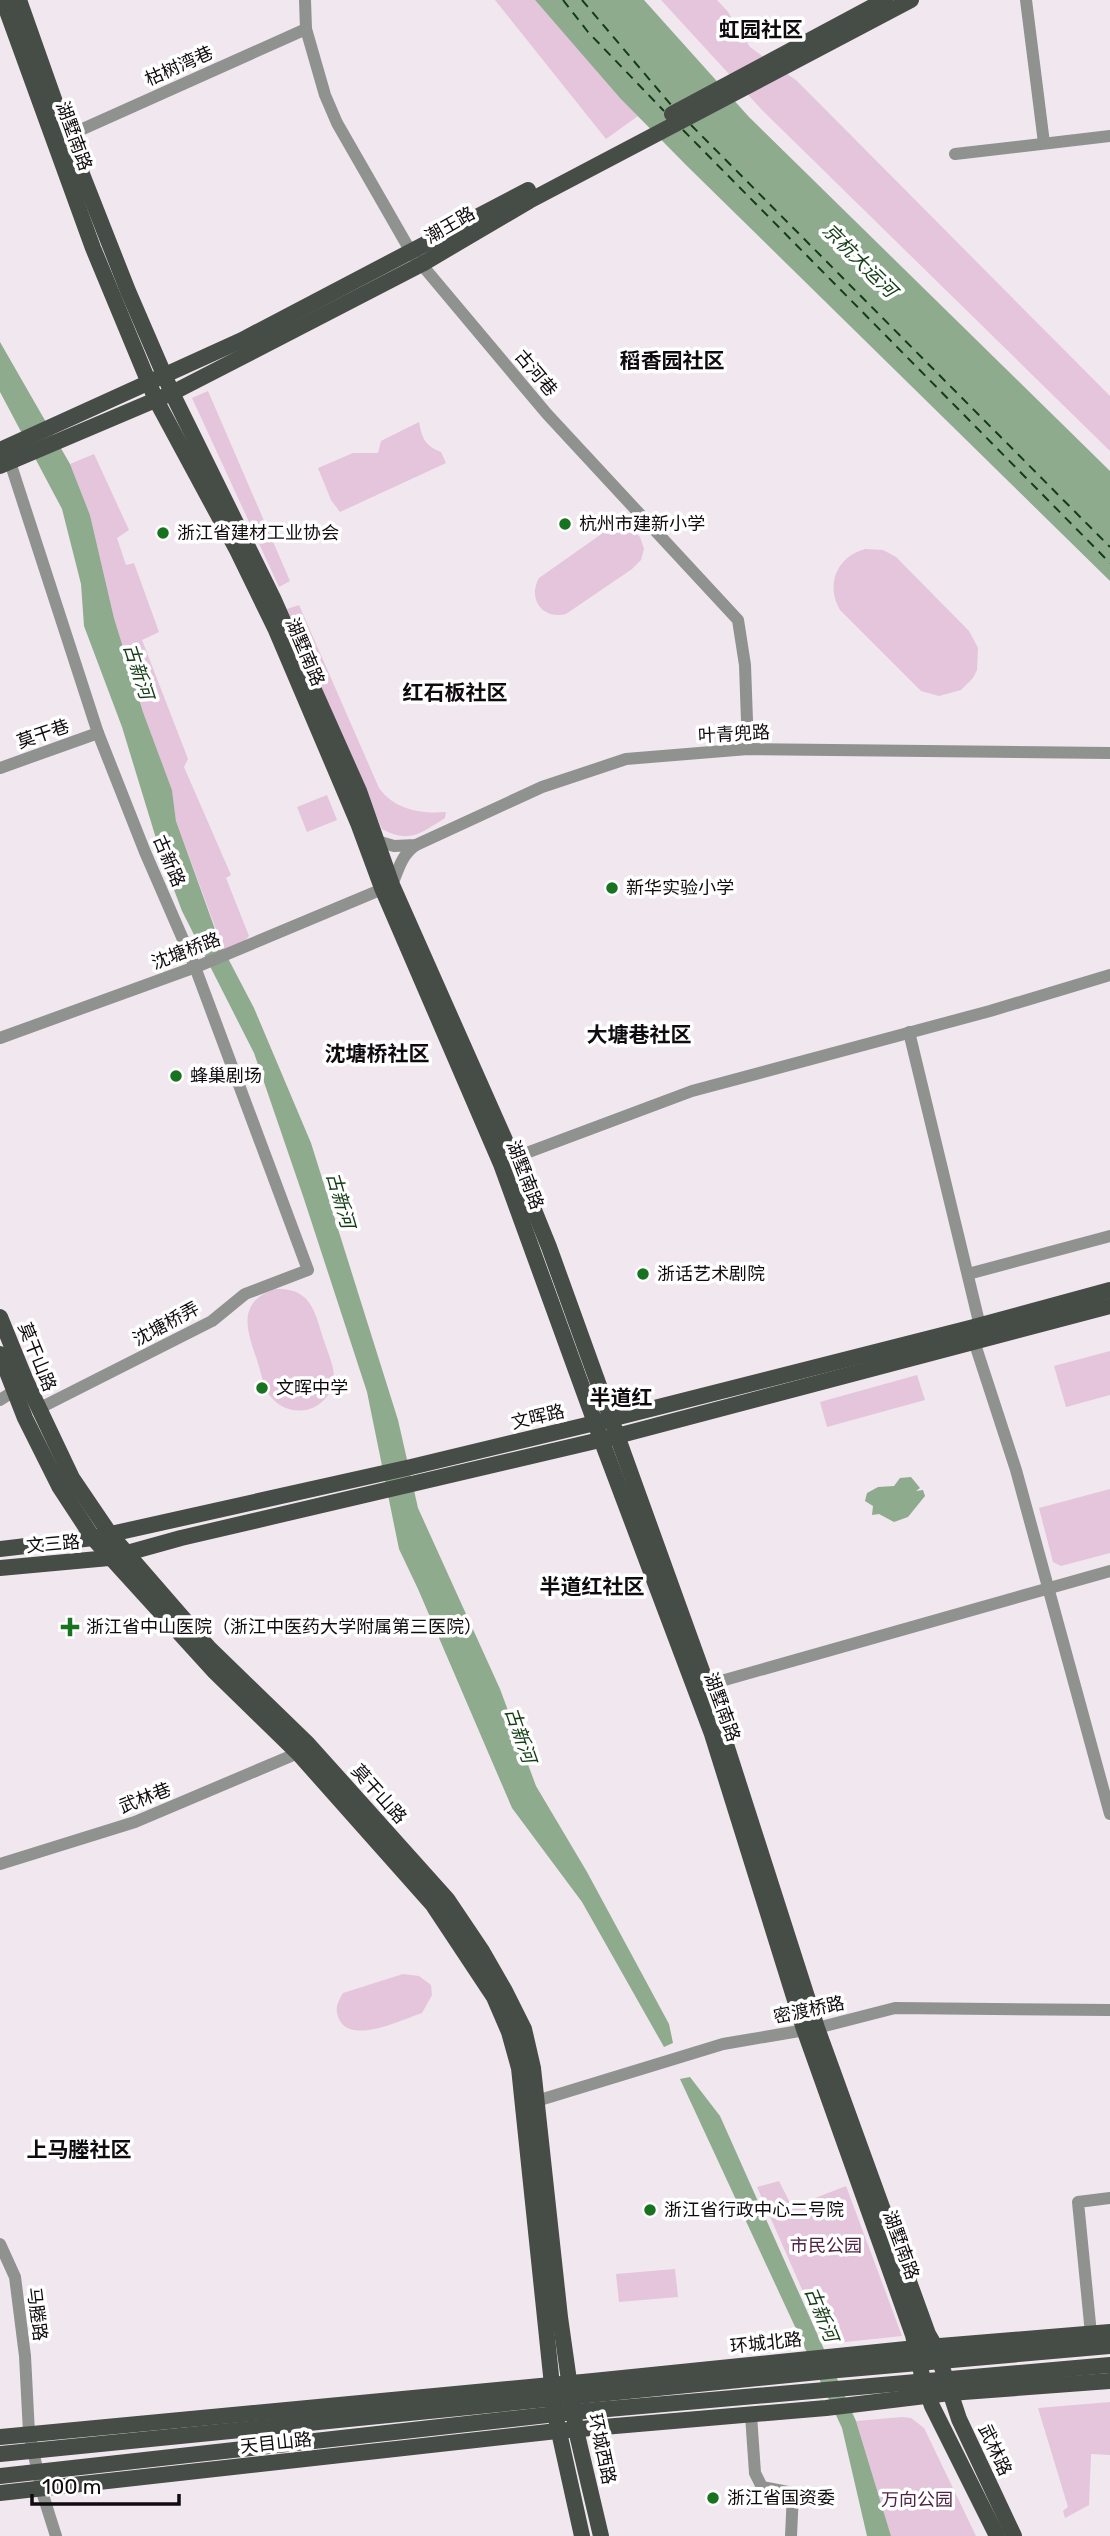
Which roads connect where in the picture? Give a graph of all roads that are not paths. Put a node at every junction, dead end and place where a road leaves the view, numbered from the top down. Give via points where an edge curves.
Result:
1 (3, 0) edge
2 (19, 0) edge
3 (305, 0) edge
4 (885, 0) edge
5 (1026, 0) edge
6 (907, 4) edge
7 (851, 26) junction
8 (306, 29) junction
9 (67, 136) junction
10 (1110, 136) edge
11 (1044, 143) junction
12 (954, 154) dead end
13 (417, 258) junction
14 (165, 375) junction
15 (149, 383) junction
16 (172, 393) junction
17 (156, 400) junction
18 (57, 434) junction
19 (3, 460) edge
20 (98, 733) junction
21 (748, 749) junction
22 (1110, 752) edge
23 (0, 768) edge
24 (377, 841) junction
25 (416, 845) junction
26 (387, 887) junction
27 (198, 966) junction
28 (1110, 975) edge
29 (909, 1032) junction
30 (0, 1038) edge
31 (513, 1158) junction
32 (1110, 1236) edge
33 (308, 1270) joint
34 (968, 1274) junction
35 (1110, 1290) edge
36 (1110, 1306) edge
37 (0, 1317) edge
38 (975, 1332) junction
39 (0, 1354) edge
40 (14, 1391) junction
41 (0, 1401) edge
42 (38, 1409) junction
43 (603, 1421) junction
44 (609, 1437) junction
45 (414, 1475) junction
46 (110, 1534) junction
47 (93, 1538) junction
48 (0, 1549) edge
49 (127, 1555) junction
50 (109, 1558) junction
51 (0, 1569) edge
52 (1110, 1571) edge
53 (1049, 1587) junction
54 (707, 1685) junction
55 (298, 1754) junction
56 (1110, 1814) edge
57 (0, 1864) edge
58 (1110, 2010) edge
59 (811, 2028) junction
60 (531, 2103) junction
61 (1110, 2198) edge
62 (0, 2244) edge
63 (1110, 2332) edge
64 (1091, 2334) junction
65 (1110, 2346) edge
66 (937, 2353) junction
67 (918, 2355) junction
68 (1110, 2365) edge
69 (923, 2380) junction
70 (1110, 2381) edge
71 (947, 2387) junction
72 (572, 2391) junction
73 (929, 2396) junction
74 (554, 2400) junction
75 (751, 2415) junction
76 (576, 2430) junction
77 (29, 2434) junction
78 (0, 2437) edge
79 (32, 2450) junction
80 (0, 2454) edge
81 (37, 2472) junction
82 (0, 2476) edge
83 (43, 2489) junction
84 (0, 2493) edge
85 (56, 2536) edge
86 (582, 2536) edge
87 (601, 2536) edge
88 (791, 2536) edge
89 (997, 2536) edge
90 (1014, 2536) edge

1 - 15 main road, 湖墅南路 via 93,248
2 - 9 main road, 湖墅南路
3 - 8 street, 古河巷
4 - 7 main road, 潮王路
5 - 11 street
6 - 7 main road, 潮王路
7 - 13 main road, 潮王路
8 - 9 street, 枯树湾巷
8 - 13 street, 古河巷 via 337,123
9 - 14 main road, 湖墅南路
10 - 11 street
11 - 12 street
13 - 14 main road, 潮王路
13 - 16 main road, 潮王路
13 - 21 street, 古河巷 via 547,414 738,620 745,665
14 - 15 main road, 潮王路
14 - 16 main road, 湖墅南路
15 - 17 main road, 湖墅南路
15 - 18 main road, 潮王路
16 - 17 main road, 潮王路
16 - 24 main road, 湖墅南路 via 273,598
17 - 18 main road, 潮王路
17 - 26 main road, 湖墅南路 via 276,630
18 - 19 main road, 潮王路
19 - 20 street, 古新路
20 - 23 street, 莫干巷
20 - 27 street, 古新路 via 145,852
21 - 22 street, 叶青兜路
21 - 25 street, 叶青兜路 via 626,759 542,787
24 - 25 street, 叶青兜路
24 - 26 main road, 湖墅南路
25 - 26 street via 408,850
26 - 27 street, 沈塘桥路
26 - 31 main road, 湖墅南路
26 - 43 main road, 湖墅南路
27 - 30 street, 沈塘桥路
27 - 33 street, 古新路
28 - 29 street
29 - 31 street via 692,1091
29 - 34 street
31 - 43 main road, 湖墅南路 via 549,1247
32 - 34 street
33 - 42 street, 沈塘桥弄 via 245,1294 212,1321
34 - 38 street
35 - 38 main road, 文晖路
36 - 38 main road, 文晖路
37 - 42 main road, 莫干山路
38 - 43 main road, 文晖路
38 - 44 main road, 文晖路
38 - 53 street
39 - 40 main road, 莫干山路
40 - 41 street
40 - 47 main road, 莫干山路 via 59,1486
42 - 46 main road, 莫干山路 via 72,1478
43 - 44 main road, 湖墅南路
43 - 45 main road, 文晖路
44 - 45 main road, 文晖路
44 - 54 main road, 湖墅南路
44 - 59 main road, 湖墅南路
45 - 46 main road, 文晖路 via 380,1474
45 - 49 main road, 文晖路 via 387,1490
46 - 47 main road, 文晖路
46 - 49 main road, 莫干山路
47 - 48 main road, 文三路
47 - 50 main road, 莫干山路
49 - 50 main road, 文晖路
49 - 60 main road, 莫干山路 via 209,1648 308,1744 447,1899 482,1951 524,2029 533,2068
50 - 51 main road, 文三路
50 - 55 main road, 莫干山路
52 - 53 street
53 - 54 street
53 - 56 street
54 - 59 main road, 湖墅南路
55 - 57 street, 武林巷 via 135,1822
55 - 60 main road, 莫干山路 via 433,1905 470,1959 509,2032
58 - 59 street, 密渡桥路 via 895,2008
59 - 60 street, 密渡桥路 via 723,2044
59 - 66 main road, 湖墅南路
59 - 67 main road, 湖墅南路
60 - 72 main road, 莫干山路
60 - 74 main road, 莫干山路
61 - 64 street via 1078,2202
62 - 77 street, 马塍路 via 15,2277
63 - 64 main road, 环城北路
64 - 66 main road, 环城北路
65 - 66 main road, 环城北路
66 - 67 main road, 环城北路
66 - 71 main road, 湖墅南路
67 - 69 main road, 湖墅南路
67 - 72 main road, 环城北路
68 - 71 main road, 环城北路
69 - 71 main road, 环城北路
69 - 72 main road, 环城北路 via 823,2390
69 - 73 main road, 湖墅南路
70 - 71 main road, 环城北路
71 - 73 main road, 环城北路
71 - 90 main road, 武林路
72 - 74 main road, 环城北路
72 - 74 main road, 环城北路
72 - 76 main road, 环城西路
73 - 75 main road, 环城北路
73 - 89 main road, 武林路
74 - 76 main road, 环城北路
74 - 77 main road, 天目山路
74 - 79 main road, 天目山路
74 - 81 main road, 天目山路
74 - 83 main road, 天目山路
74 - 86 main road
75 - 76 main road, 环城北路
75 - 88 street via 755,2473 762,2487 793,2493
76 - 87 main road, 环城西路
77 - 78 main road, 天目山路
77 - 79 street, 马塍路
79 - 80 main road, 天目山路
79 - 81 street, 马塍路
81 - 82 main road, 天目山路
81 - 83 street, 马塍路
83 - 84 main road, 天目山路
83 - 85 street, 马塍路

